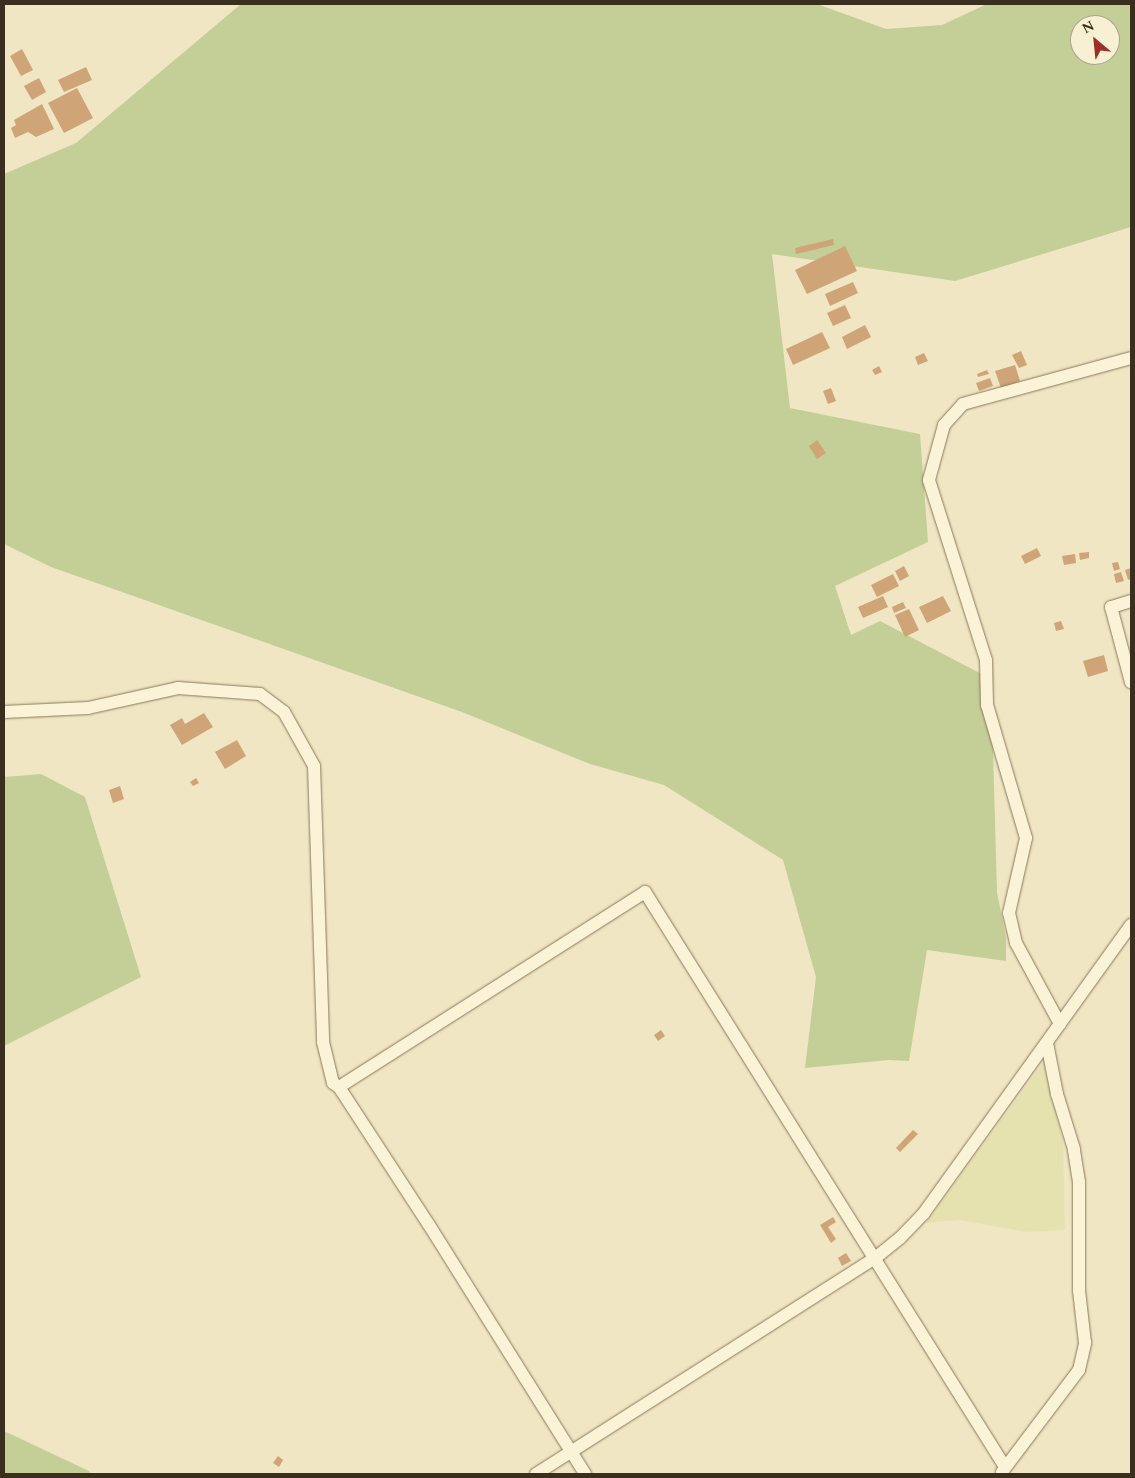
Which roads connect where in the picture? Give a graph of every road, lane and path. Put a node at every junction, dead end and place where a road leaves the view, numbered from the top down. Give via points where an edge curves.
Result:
1 (1131, 358) edge
2 (1131, 601) edge
3 (1131, 682) edge
4 (4, 712) edge
5 (1131, 925) edge
6 (1060, 1024) junction
7 (1047, 1043) junction
8 (339, 1087) junction
9 (874, 1259) junction
10 (571, 1452) junction
11 (1003, 1471) edge
12 (536, 1474) edge
13 (585, 1474) edge

1 - 6 street via 962,404 944,425 928,480 986,660 987,705 1026,838 1009,913 1016,943
2 - 3 street via 1111,607
4 - 8 street via 88,708 178,688 260,694 284,712 314,766 323,1042 333,1083
5 - 6 street
6 - 7 street
7 - 9 street via 924,1213
7 - 11 street via 1057,1094 1074,1149 1078,1182 1079,1290 1085,1344 1079,1370
8 - 9 street via 645,892
8 - 10 street
9 - 10 street
9 - 11 street
10 - 12 street
10 - 13 street

